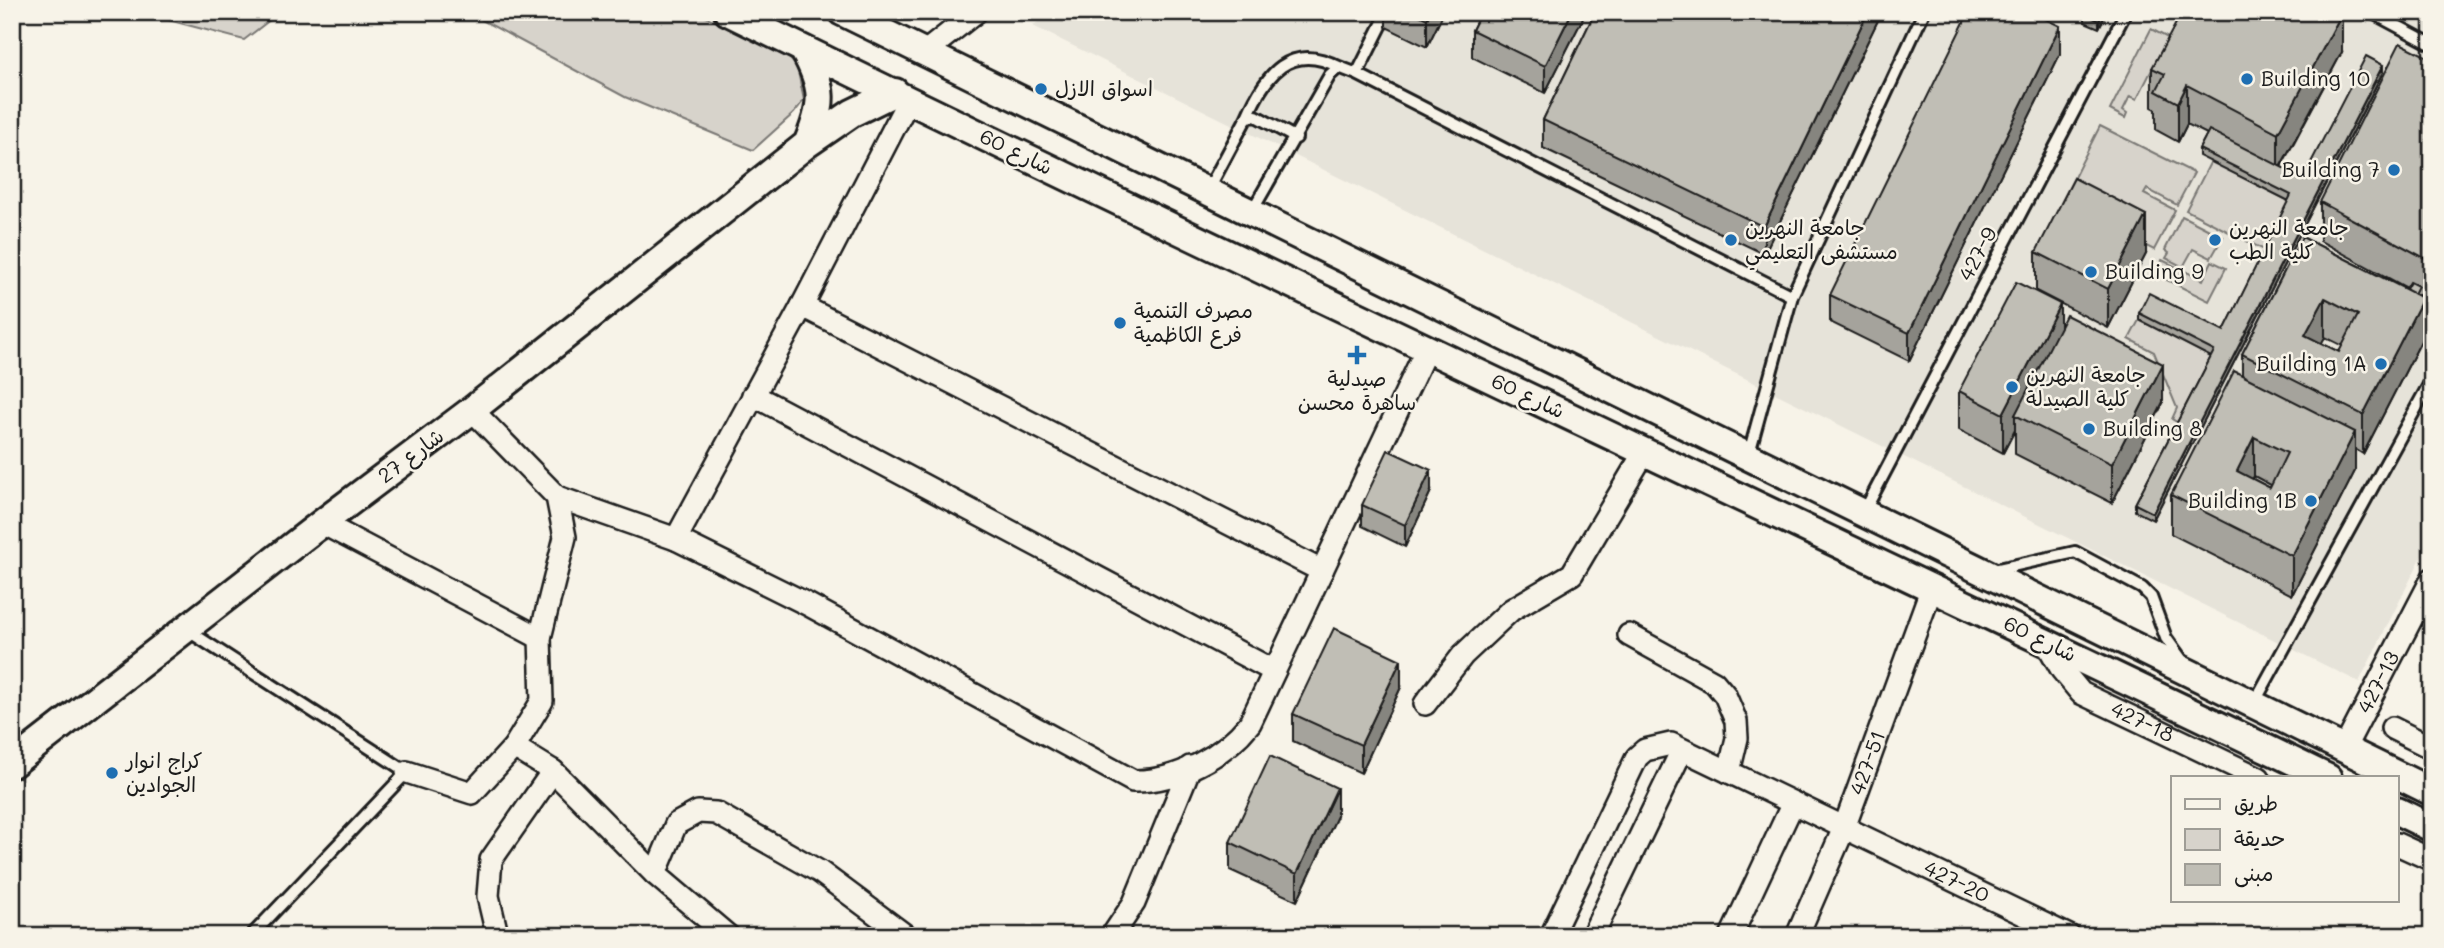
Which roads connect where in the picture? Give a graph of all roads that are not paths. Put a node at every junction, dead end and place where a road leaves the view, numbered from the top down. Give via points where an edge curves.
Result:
1 (728, 12) edge
2 (842, 12) edge
3 (976, 12) edge
4 (1388, 12) edge
5 (1924, 12) edge
6 (2126, 12) edge
7 (2371, 12) edge
8 (2431, 44) edge
9 (803, 49) junction
10 (924, 53) junction
11 (1339, 67) junction
12 (1357, 74) junction
13 (902, 96) junction
14 (1247, 117) junction
15 (1296, 138) junction
16 (807, 144) junction
17 (1207, 192) junction
18 (1251, 213) junction
19 (1791, 296) junction
20 (802, 306) junction
21 (1427, 348) junction
22 (2432, 379) edge
23 (753, 395) junction
24 (472, 410) junction
25 (1644, 451) junction
26 (1748, 457) junction
27 (557, 497) junction
28 (1864, 514) junction
29 (322, 523) junction
30 (676, 540) junction
31 (1321, 571) junction
32 (1982, 572) junction
33 (2432, 579) edge
34 (1931, 587) junction
35 (186, 629) junction
36 (1629, 635) dead end
37 (540, 638) junction
38 (2046, 642) junction
39 (1274, 671) junction
40 (2191, 674) junction
41 (1426, 704) dead end
42 (2253, 705) junction
43 (2392, 728) dead end
44 (514, 747) junction
45 (2432, 748) edge
46 (2344, 749) junction
47 (1682, 750) junction
48 (12, 764) edge
49 (1190, 767) junction
50 (553, 771) junction
51 (407, 772) junction
52 (1729, 772) junction
53 (2255, 776) edge
54 (2324, 776) edge
55 (2427, 786) edge
56 (1793, 803) junction
57 (2398, 811) edge
58 (1844, 828) junction
59 (2432, 828) edge
60 (2398, 844) edge
61 (2432, 860) edge
62 (655, 874) junction
63 (2029, 927) edge
64 (251, 936) edge
65 (501, 936) edge
66 (728, 936) edge
67 (906, 936) edge
68 (1112, 936) edge
69 (1551, 936) edge
70 (1592, 936) edge
71 (1731, 936) edge
72 (1797, 936) edge
73 (2069, 936) edge

1 - 9 street, شارع 60
2 - 10 street, شارع 60
3 - 10 street
4 - 12 lane
5 - 19 lane
6 - 28 lane, 427-9
7 - 8 lane
9 - 13 street, شارع 60
9 - 16 street via 817,73 821,98
10 - 17 street, شارع 60
11 - 12 lane
11 - 14 lane via 1321,58 1280,66 1269,76
11 - 15 lane via 1330,75
12 - 19 lane
13 - 16 street, شارع 27 via 852,113
13 - 20 street
13 - 21 street, شارع 60
14 - 15 lane via 1256,116
14 - 17 lane
15 - 18 lane
16 - 24 street, شارع 27
17 - 18 street, شارع 60
18 - 26 street, شارع 60
19 - 26 lane
20 - 23 street
20 - 31 street
21 - 25 street, شارع 60
21 - 31 street
22 - 42 lane
23 - 30 street
23 - 39 street
24 - 27 street
24 - 29 street, شارع 27
25 - 34 street, شارع 60
25 - 41 street via 1572,574 1511,610 1463,655
26 - 28 street, شارع 60
27 - 30 street
27 - 37 street via 565,537
28 - 32 street, شارع 60
29 - 35 street, شارع 27
29 - 37 street
30 - 49 street via 807,604 1133,780 1161,778
31 - 39 street
32 - 40 street, شارع 60
32 - 40 lane via 2075,552 2151,597 2166,638
33 - 46 street, 427-13
34 - 38 street, شارع 60
34 - 58 street, 427-51
35 - 48 street, شارع 27
35 - 51 lane
36 - 52 street via 1714,682 1724,695 1737,721
37 - 44 street via 542,701
38 - 53 street, 427-18 via 2081,693
38 - 54 street, شارع 60
39 - 49 street via 1238,738
40 - 42 street, شارع 60
42 - 46 street, شارع 60
43 - 45 street
44 - 50 street
44 - 51 street via 472,793
46 - 55 street, شارع 60
47 - 52 street, 427-20
47 - 69 street via 1671,744 1659,745 1637,757
47 - 70 street
49 - 68 street via 1134,903
50 - 62 street
50 - 65 street via 491,860 488,896
51 - 64 lane
52 - 56 street, 427-20
56 - 58 street, 427-20
56 - 71 street
57 - 59 street
58 - 63 street, 427-20
58 - 72 street, 427-51
60 - 61 street
62 - 66 street
62 - 67 street via 676,824 698,811 716,813 820,872
63 - 73 street, 427-20

